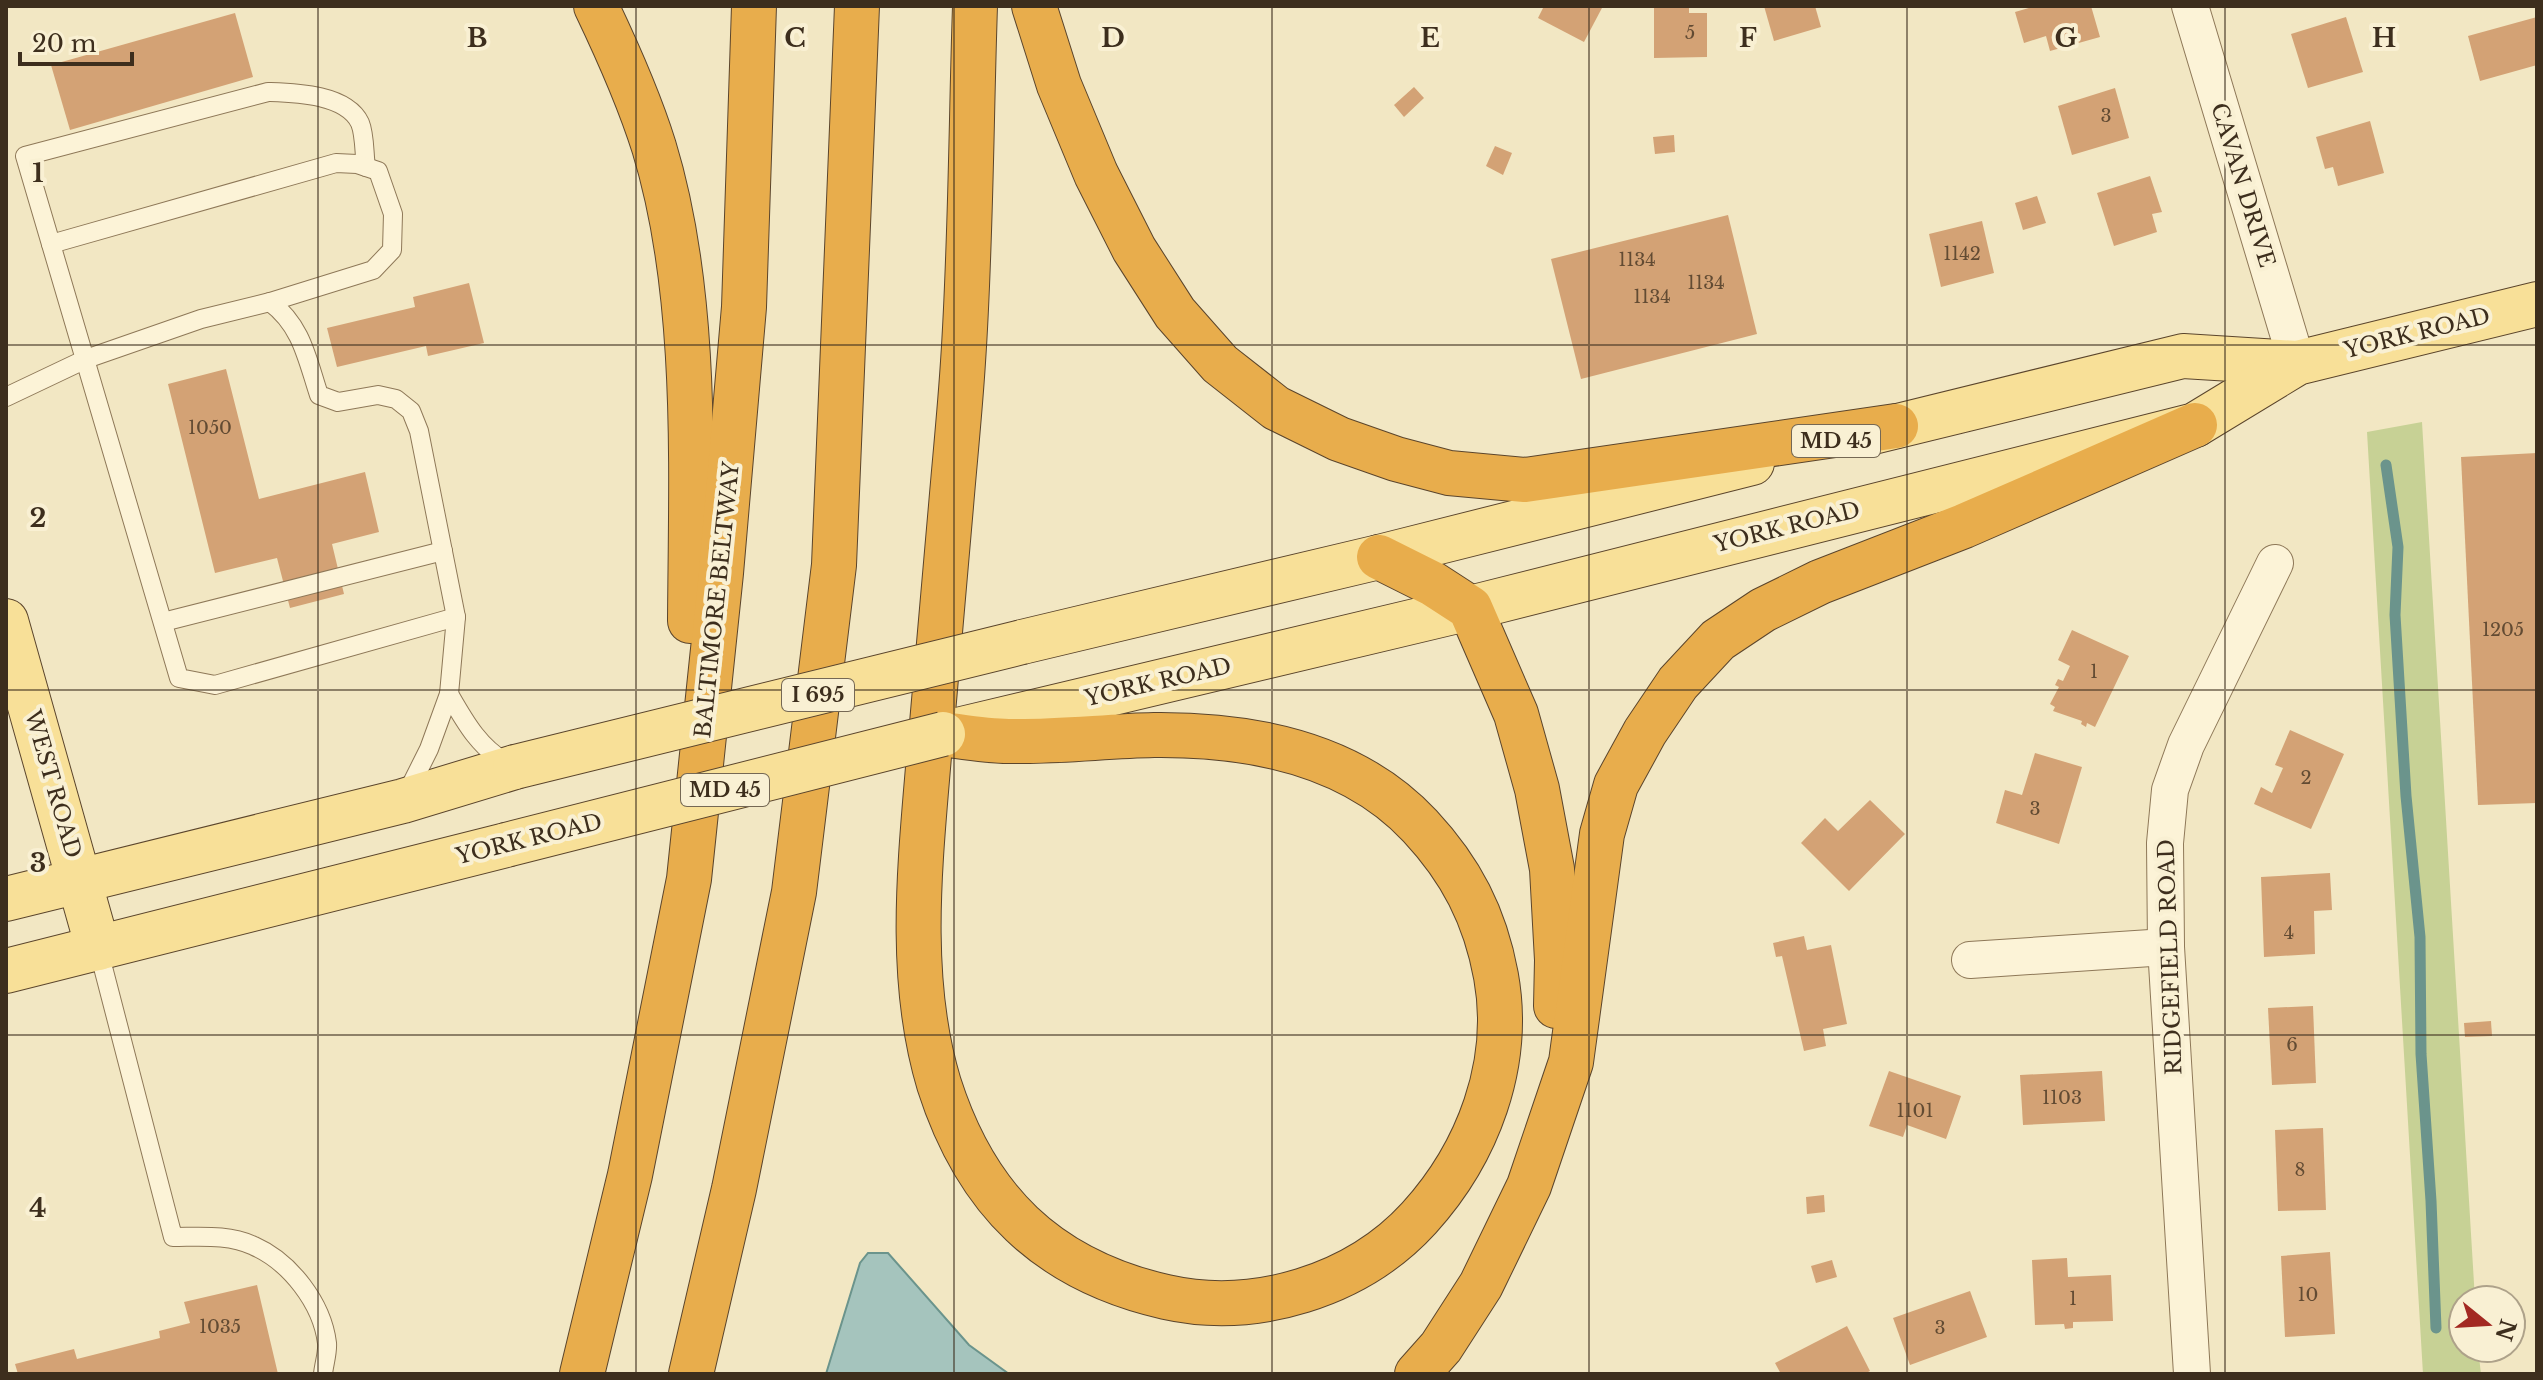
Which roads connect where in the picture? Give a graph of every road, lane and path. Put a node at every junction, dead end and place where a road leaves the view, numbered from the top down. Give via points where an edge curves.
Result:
1 (596, 6) edge
2 (754, 6) edge
3 (857, 6) edge
4 (975, 6) edge
5 (1034, 6) edge
6 (2190, 6) edge
7 (366, 167) junction
8 (51, 244) junction
9 (270, 302) junction
10 (2537, 304) edge
11 (86, 359) junction
12 (2297, 363) junction
13 (6, 397) edge
14 (2195, 425) junction
15 (1896, 426) junction
16 (443, 551) junction
17 (1379, 557) junction
18 (2275, 563) dead end
19 (1470, 608) junction
20 (456, 617) junction
21 (6, 621) edge
22 (163, 622) junction
23 (449, 694) junction
24 (1009, 729) junction
25 (943, 734) joint
26 (515, 767) junction
27 (403, 801) junction
28 (689, 879) junction
29 (80, 882) junction
30 (6, 899) edge
31 (2166, 947) junction
32 (98, 948) junction
33 (1970, 960) dead end
34 (6, 971) edge
35 (630, 1175) junction
36 (1529, 1186) junction
37 (323, 1374) edge
38 (564, 1374) edge
39 (582, 1374) edge
40 (691, 1374) edge
41 (1417, 1374) edge
42 (2192, 1374) edge

1 - 28 highway via 654,148 675,239 687,349
2 - 28 highway, BALTIMORE BELTWAY via 744,307
3 - 40 highway, I 695 via 832,581 794,892
4 - 24 highway via 963,359 918,925 923,1003 939,1082 969,1157 1004,1209 1050,1249 1097,1276 1141,1292 1193,1303 1300,1294 1351,1270 1406,1232 1463,1158 1485,1110 1500,1046 1501,1001 1490,943 1446,853 1404,808 1362,778 1307,754 1236,739
5 - 15 highway via 1096,174 1134,249 1175,313 1220,364 1276,408 1339,439 1449,473 1525,480
6 - 12 street, CAVAN DRIVE
7 - 8 lane via 336,163
7 - 8 lane via 360,124 348,110 302,93 268,92 25,156
7 - 9 lane via 378,171 393,214 392,250 373,270
8 - 11 lane
9 - 11 lane via 201,319
9 - 16 lane via 299,333 319,395 338,402 378,395 396,399 411,411
10 - 12 main road, YORK ROAD / MD 45
11 - 13 lane
11 - 22 lane
12 - 14 main road, YORK ROAD / MD 45
12 - 15 main road, YORK ROAD / MD 45 via 2183,356
14 - 19 main road, YORK ROAD / MD 45
14 - 36 highway via 1763,610 1718,640 1678,683 1616,785 1602,834 1571,1062
15 - 17 main road, YORK ROAD / MD 45
16 - 20 lane
16 - 22 lane
17 - 19 highway
17 - 26 main road, YORK ROAD / MD 45, bridge
18 - 31 street, RIDGEFIELD ROAD via 2186,745 2170,790
19 - 24 main road, YORK ROAD / MD 45
19 - 36 highway via 1516,714 1552,869 1557,960 1554,1059
20 - 22 lane via 215,685 179,678
20 - 23 lane
21 - 29 main road, WEST ROAD
23 - 26 lane via 492,755
23 - 27 lane
24 - 25 highway
25 - 32 main road, YORK ROAD / MD 45, bridge
26 - 27 main road, YORK ROAD / MD 45
27 - 29 main road, YORK ROAD / MD 45
28 - 35 highway, BALTIMORE BELTWAY
29 - 30 main road, YORK ROAD / MD 45
29 - 32 main road, WEST ROAD
31 - 33 street
31 - 42 street, RIDGEFIELD ROAD
32 - 34 main road, YORK ROAD / MD 45
32 - 37 lane via 173,1237 220,1237 254,1246 284,1266 317,1312 327,1344
35 - 38 highway
35 - 39 highway, BALTIMORE BELTWAY
36 - 41 highway via 1481,1285

